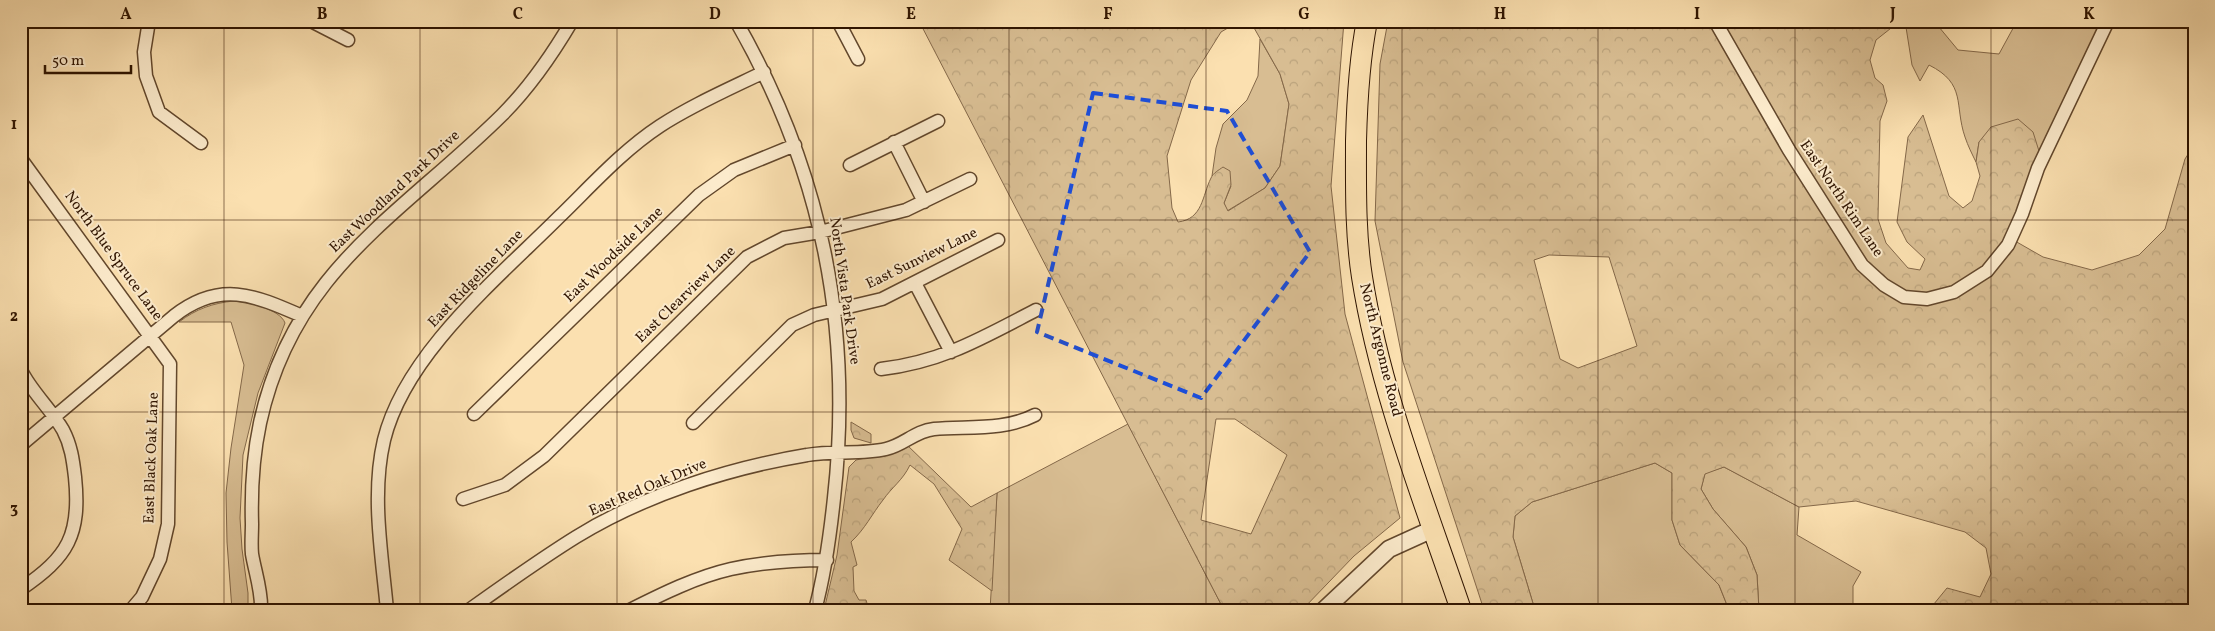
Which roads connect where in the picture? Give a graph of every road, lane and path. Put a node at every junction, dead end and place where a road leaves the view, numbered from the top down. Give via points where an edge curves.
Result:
1 (149, 21) edge
2 (311, 21) edge
3 (572, 21) edge
4 (736, 21) edge
5 (838, 21) edge
6 (1367, 21) edge
7 (1715, 21) edge
8 (2108, 21) edge
9 (348, 40) dead end
10 (858, 59) dead end
11 (764, 72) junction
12 (938, 121) dead end
13 (894, 142) junction
14 (202, 143) dead end
15 (795, 145) junction
16 (21, 159) edge
17 (850, 165) dead end
18 (970, 179) dead end
19 (924, 202) junction
20 (820, 232) junction
21 (998, 240) dead end
22 (915, 284) junction
23 (1036, 310) dead end
24 (834, 311) junction
25 (302, 316) junction
26 (151, 335) junction
27 (951, 352) junction
28 (881, 369) dead end
29 (21, 370) edge
30 (474, 414) dead end
31 (1035, 415) dead end
32 (55, 416) junction
33 (693, 423) dead end
34 (21, 445) edge
35 (839, 451) junction
36 (463, 499) dead end
37 (1433, 529) junction
38 (827, 560) junction
39 (21, 589) edge
40 (1330, 608) edge
41 (131, 610) edge
42 (261, 610) edge
43 (387, 610) edge
44 (469, 610) edge
45 (630, 610) edge
46 (815, 610) edge
47 (1461, 610) edge

1 - 14 street via 144,52 146,76 159,112
2 - 9 street
3 - 25 street, East Woodland Park Drive via 533,80 503,114 365,238 330,276
4 - 11 street, North Vista Park Drive
5 - 10 street
6 - 37 main road, North Argonne Road via 1357,102 1355,202 1362,276 1384,373
7 - 8 street, East North Rim Lane via 1789,150 1862,265 1884,285 1904,297 1927,300 1954,292 1987,271 2008,245 2038,168
11 - 15 street, North Vista Park Drive
11 - 43 street, East Ridgeline Lane via 660,126 630,148 445,332 417,369 396,405 384,440 378,476
12 - 13 street
13 - 17 street
13 - 19 street
15 - 20 street, North Vista Park Drive
15 - 30 street, East Woodside Lane via 734,170 699,195
16 - 26 street, North Blue Spruce Lane
18 - 19 street, East Clearview Lane
19 - 20 street, East Clearview Lane via 888,215
20 - 24 street, North Vista Park Drive
20 - 36 street, East Clearview Lane via 784,238 747,257 544,456 505,485
21 - 22 street, East Sunview Lane
22 - 24 street, East Sunview Lane via 882,299
22 - 27 street
23 - 27 street
24 - 33 street, East Sunview Lane via 802,319 792,325
24 - 35 street, North Vista Park Drive via 840,360
25 - 26 street, North Blue Spruce Lane via 250,295 229,293 206,297 189,305
25 - 42 street, East Woodland Park Drive via 269,387 251,486 252,553
26 - 32 street
26 - 41 street, East Black Oak Lane via 170,364 168,524 160,559 142,597
27 - 28 street via 922,362
29 - 32 street
31 - 35 street, East Red Oak Drive via 1009,424 924,431 877,451
32 - 34 street
32 - 39 street via 72,452 77,503 74,528 59,558 46,572
35 - 38 street, North Vista Park Drive
35 - 44 street, East Red Oak Drive via 770,462 657,498 577,537
37 - 40 street via 1389,548
37 - 47 main road, North Argonne Road
38 - 45 street via 788,561 730,569 693,581
38 - 46 street, North Vista Park Drive

